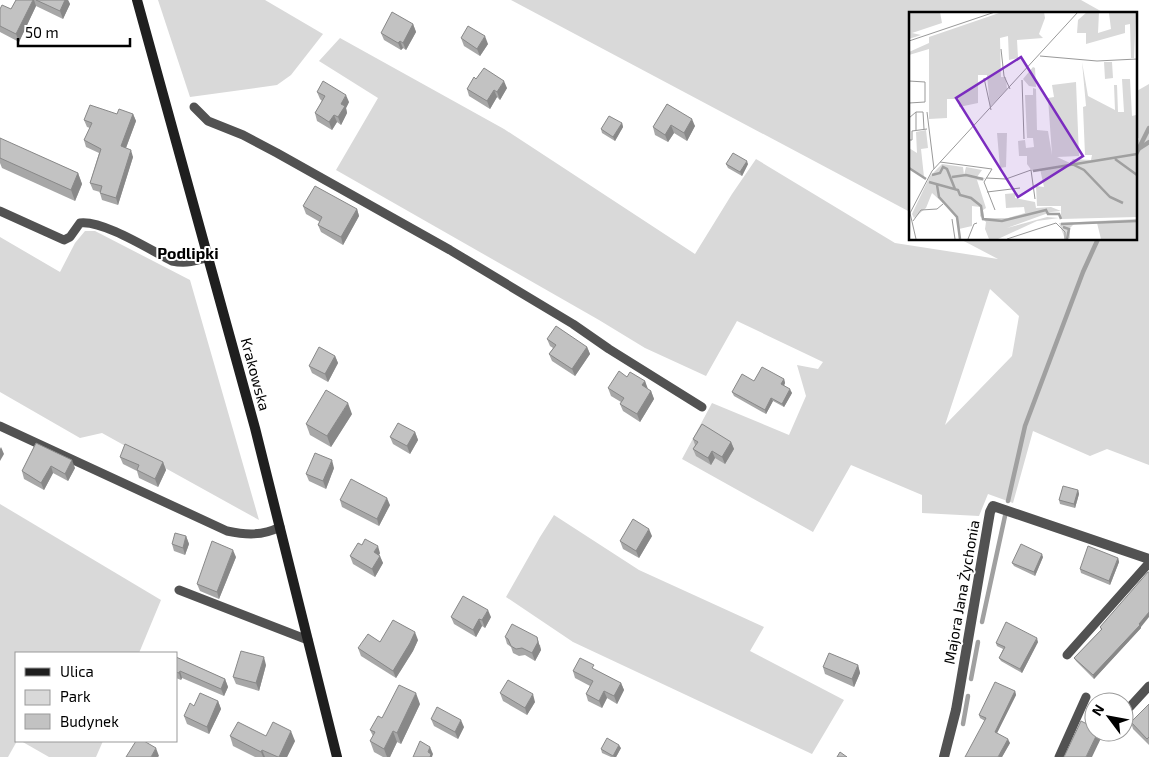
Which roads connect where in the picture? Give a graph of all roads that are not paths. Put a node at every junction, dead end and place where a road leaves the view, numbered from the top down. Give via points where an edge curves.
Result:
1 (137, 0) edge
2 (194, 107) dead end
3 (0, 210) edge
4 (209, 257) junction
5 (702, 407) dead end
6 (0, 426) edge
7 (280, 527) junction
8 (1149, 561) edge
9 (179, 590) dead end
10 (308, 640) junction
11 (1067, 655) dead end
12 (1149, 686) edge
13 (1084, 701) edge
14 (1134, 702) edge
15 (337, 757) edge
16 (944, 757) edge
17 (1058, 757) edge

1 - 4 main road, Krakowska
2 - 5 lane via 208,121 277,153 450,250
3 - 4 lane via 64,240 70,238 80,223 89,222 172,261 181,263
4 - 7 main road, Krakowska
6 - 7 lane via 227,531 256,534
7 - 10 main road, Krakowska
8 - 11 lane
8 - 16 street, Majora Jana Żychonia via 993,506 956,710
9 - 10 lane
10 - 15 main road, Krakowska
12 - 14 lane
13 - 17 lane

